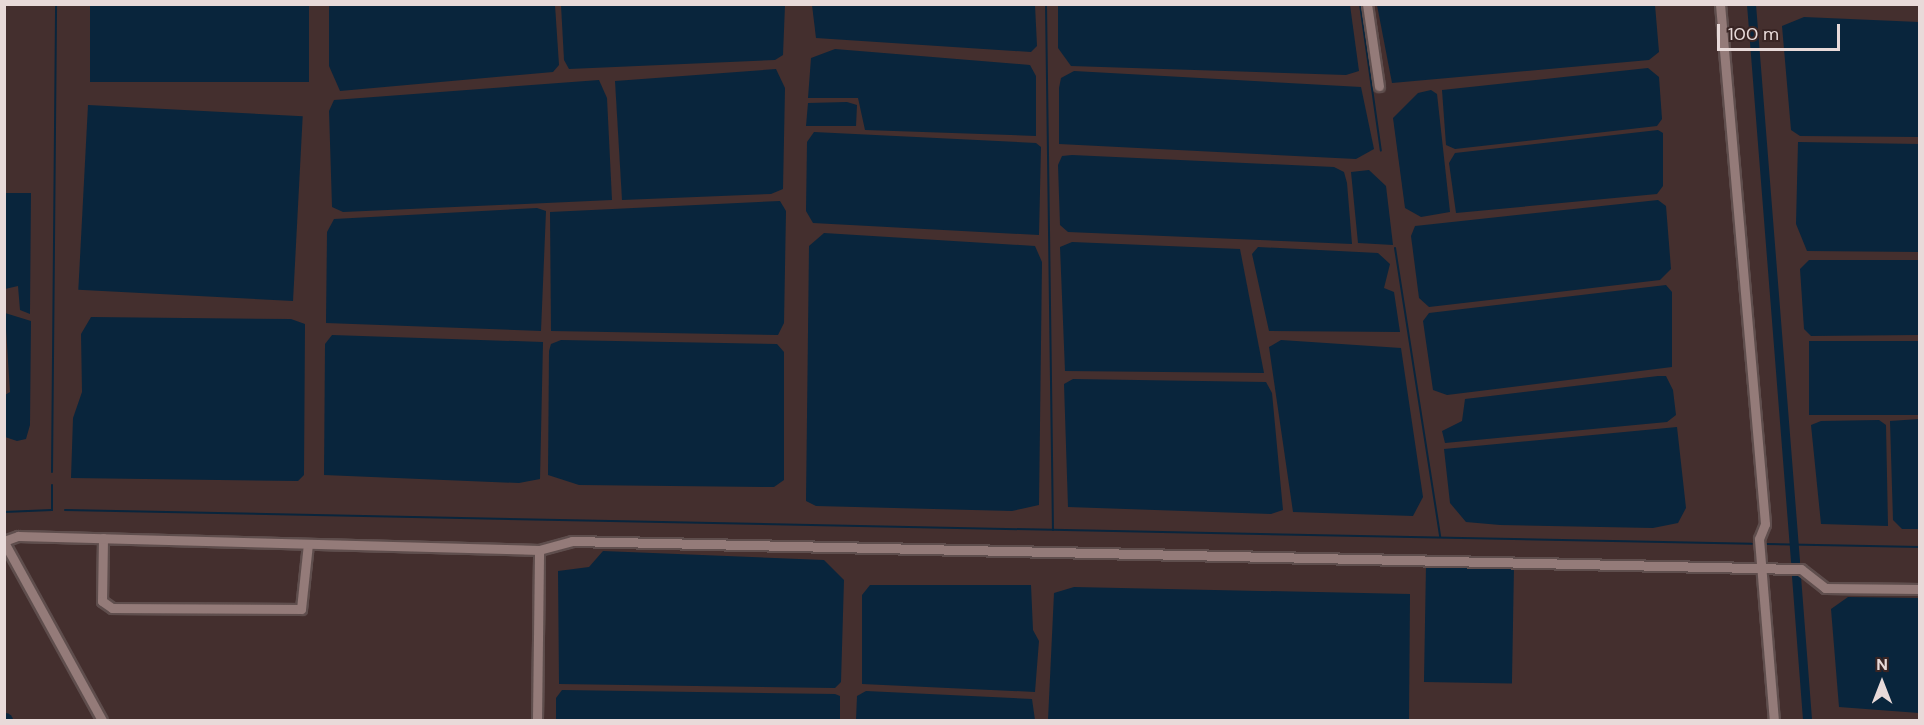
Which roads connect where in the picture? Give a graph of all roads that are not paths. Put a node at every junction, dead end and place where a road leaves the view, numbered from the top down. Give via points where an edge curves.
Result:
1 (1367, 4) edge
2 (1720, 4) edge
3 (1379, 86) dead end
4 (103, 538) junction
5 (4, 541) edge
6 (308, 544) junction
7 (539, 550) junction
8 (1761, 568) junction
9 (1920, 589) edge
10 (102, 720) edge
11 (537, 720) edge
12 (1774, 720) edge

1 - 3 street
2 - 8 street via 1765,524 1759,539
4 - 5 street via 18,536
4 - 6 street
4 - 6 street via 103,606 112,608 301,609
5 - 10 street
6 - 7 street
7 - 8 street via 572,541
7 - 11 street
8 - 9 street via 1801,569 1825,588
8 - 12 street

